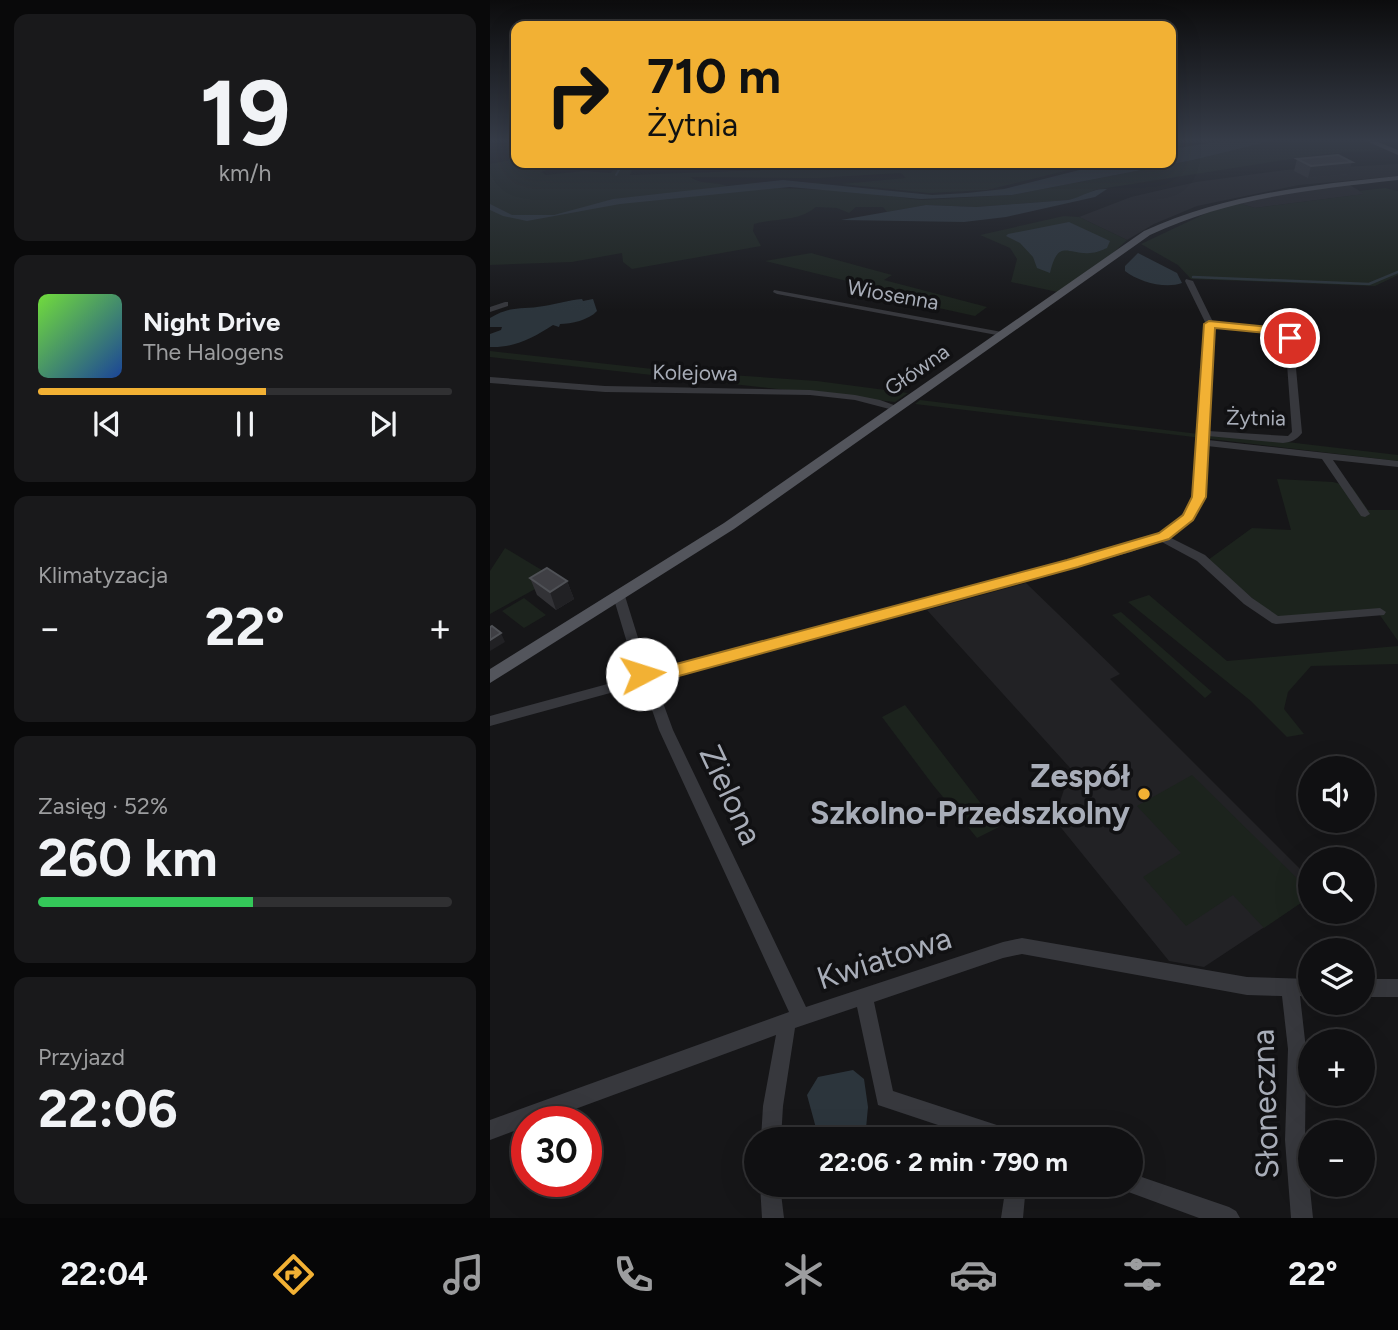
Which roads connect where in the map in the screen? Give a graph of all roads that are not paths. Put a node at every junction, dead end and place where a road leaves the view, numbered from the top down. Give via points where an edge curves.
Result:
1 (1244, 197) edge
2 (1189, 281) dead end
3 (777, 292) dead end
4 (505, 304) dead end
5 (490, 310) edge
6 (1209, 324) junction
7 (1002, 334) junction
8 (490, 380) edge
9 (897, 408) junction
10 (1202, 438) junction
11 (1326, 457) junction
12 (1398, 464) edge
13 (1365, 514) dead end
14 (1161, 537) junction
15 (619, 596) junction
16 (1380, 612) dead end
17 (490, 677) edge
18 (646, 678) junction
19 (490, 721) edge
20 (1375, 988) edge
21 (1398, 988) edge
22 (1290, 989) junction
23 (1298, 989) edge
24 (864, 996) junction
25 (794, 1020) junction
26 (772, 1127) edge
27 (973, 1127) edge
28 (490, 1130) edge
29 (1143, 1188) edge
30 (771, 1197) edge
31 (1015, 1197) edge
32 (774, 1218) edge
33 (1012, 1218) edge
34 (1229, 1218) edge
35 (1302, 1218) edge

1 - 7 main road, Główna via 1181,216 1135,240
2 - 6 street
3 - 7 street, Wiosenna
4 - 5 street
6 - 10 street
6 - 10 street, Żytnia via 1280,331 1289,336 1297,433 1283,440
7 - 9 main road, Główna
8 - 9 street, Kolejowa via 623,389 785,391 876,401
9 - 15 main road, Główna via 729,526
10 - 11 street
10 - 14 street via 1195,508
11 - 12 street
11 - 13 street
14 - 16 street via 1202,558 1276,620
14 - 18 street
15 - 17 main road, Główna
15 - 18 street, Zielona
18 - 19 street
18 - 25 street, Zielona
20 - 21 street
22 - 23 street, Kwiatowa
22 - 24 street, Kwiatowa via 1247,986 1022,946
22 - 35 street, Słoneczna via 1297,1049 1295,1140
24 - 25 street, Kwiatowa
24 - 27 street via 885,1098
25 - 26 street
25 - 28 street, Kwiatowa
29 - 34 street
30 - 32 street
31 - 33 street

